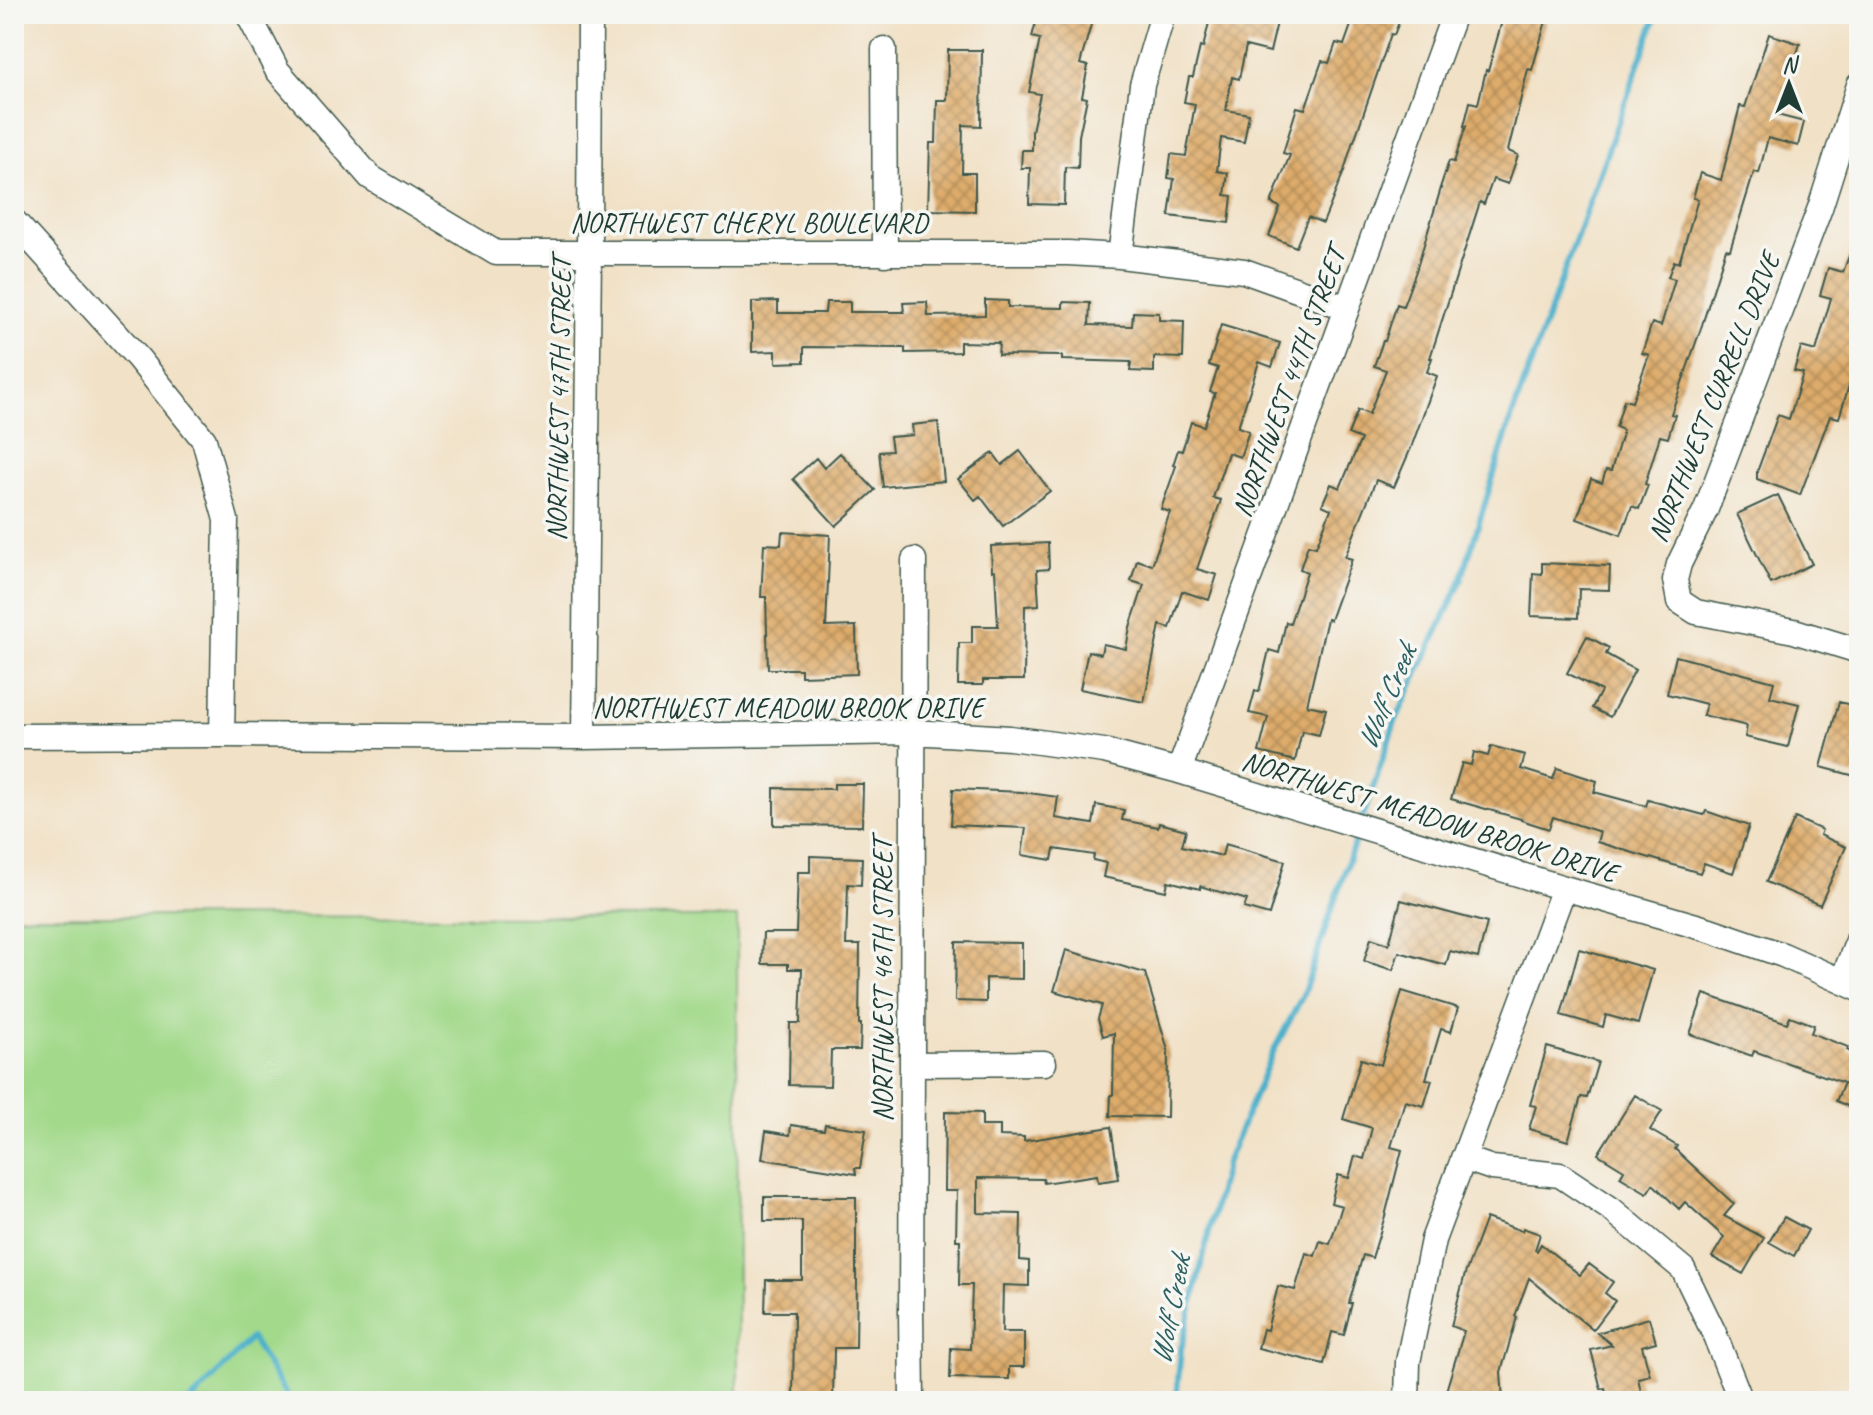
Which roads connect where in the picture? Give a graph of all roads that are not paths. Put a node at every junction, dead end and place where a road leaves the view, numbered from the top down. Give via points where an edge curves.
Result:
1 (248, 14) edge
2 (590, 14) edge
3 (1163, 14) edge
4 (1454, 14) edge
5 (884, 49) dead end
6 (1859, 85) edge
7 (14, 221) edge
8 (589, 252) junction
9 (885, 254) junction
10 (1120, 256) junction
11 (1347, 308) junction
12 (914, 560) dead end
13 (1859, 651) edge
14 (913, 732) junction
15 (222, 735) junction
16 (14, 736) edge
17 (584, 737) junction
18 (1179, 771) junction
19 (1564, 888) junction
20 (1859, 938) edge
21 (1851, 985) edge
22 (1044, 1063) dead end
23 (912, 1064) junction
24 (1463, 1158) junction
25 (912, 1401) edge
26 (1407, 1401) edge
27 (1741, 1401) edge

1 - 8 street, NORTHWEST CHERYL BOULEVARD via 277,70 370,177 496,253
2 - 8 street, NORTHWEST 47TH STREET
3 - 10 street via 1142,85
4 - 11 street, NORTHWEST 44TH STREET
5 - 9 street
6 - 13 street, NORTHWEST CURRELL DRIVE via 1820,208 1675,580 1679,601 1696,612 1794,631
7 - 15 street via 204,440 226,520
8 - 9 street, NORTHWEST CHERYL BOULEVARD
8 - 17 street, NORTHWEST 47TH STREET
9 - 10 street, NORTHWEST CHERYL BOULEVARD
10 - 11 street, NORTHWEST CHERYL BOULEVARD via 1244,271
11 - 18 street, NORTHWEST 44TH STREET
12 - 14 street, NORTHWEST 46TH STREET
14 - 17 street, NORTHWEST MEADOW BROOK DRIVE
14 - 18 street, NORTHWEST MEADOW BROOK DRIVE via 1104,751
14 - 23 street, NORTHWEST 46TH STREET
15 - 16 street, NORTHWEST MEADOW BROOK DRIVE
15 - 17 street, NORTHWEST MEADOW BROOK DRIVE
18 - 19 street, NORTHWEST MEADOW BROOK DRIVE
19 - 21 street, NORTHWEST MEADOW BROOK DRIVE via 1724,935
19 - 24 street
20 - 21 street
22 - 23 street
23 - 25 street, NORTHWEST 46TH STREET
24 - 26 street via 1433,1240 1408,1362
24 - 27 street via 1492,1168 1560,1175 1683,1269

